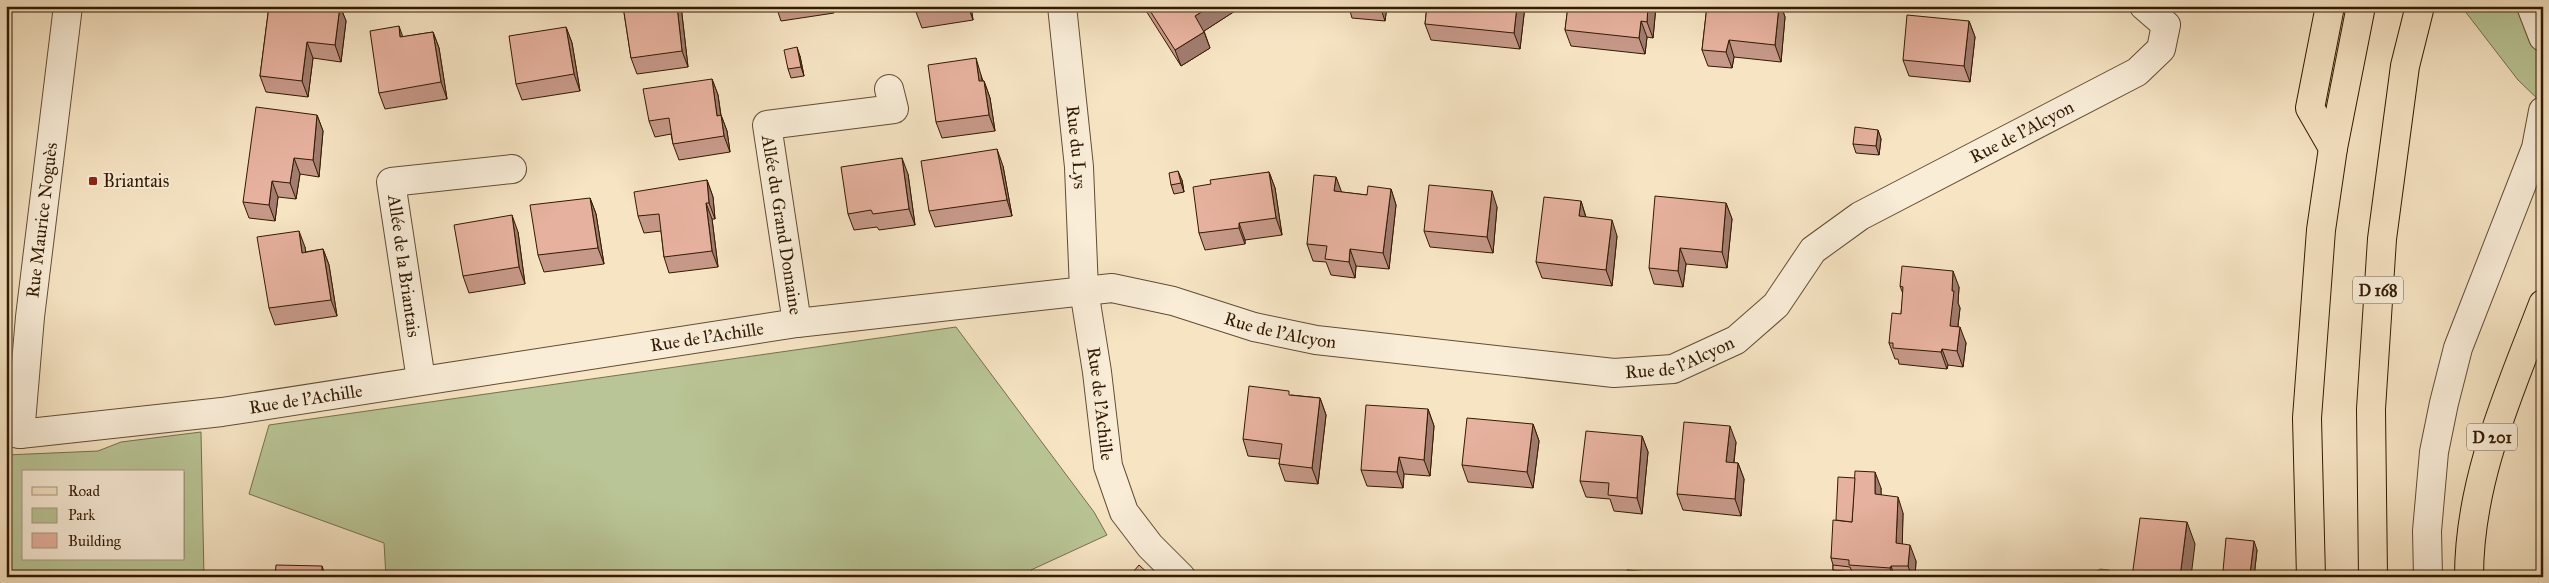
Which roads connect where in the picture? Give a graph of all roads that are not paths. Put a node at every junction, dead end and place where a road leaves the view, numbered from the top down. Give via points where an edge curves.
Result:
1 (68, 6) edge
2 (1062, 6) edge
3 (2144, 6) edge
4 (2330, 6) edge
5 (2361, 6) edge
6 (2420, 6) edge
7 (2530, 6) edge
8 (2543, 36) edge
9 (889, 89) dead end
10 (2543, 111) edge
11 (2333, 148) junction
12 (512, 169) dead end
13 (1084, 290) junction
14 (2543, 304) edge
15 (797, 323) junction
16 (421, 380) junction
17 (13, 433) edge
18 (1182, 577) edge
19 (2312, 577) edge
20 (2373, 577) edge
21 (2428, 577) edge
22 (2468, 577) edge

1 - 17 street, Rue Maurice Noguès
2 - 13 street, Rue du Lys via 1079,167
3 - 13 street, Rue de l'Alcyon via 2166,26 2161,49 2137,72 1860,216 1813,250 1776,305 1736,340 1673,369 1614,373 1316,340 1254,327 1155,297 1112,288
4 - 11 main road via 2310,108
5 - 11 main road
6 - 20 main road, D 168 via 2405,66 2382,239 2371,409
7 - 8 street
9 - 15 street, Allée du Grand Domaine via 894,109 767,125
10 - 21 street via 2536,148 2458,348 2444,402 2434,452 2427,531
11 - 19 main road via 2321,230 2306,418
12 - 16 street, Allée de la Briantais via 391,182
13 - 15 street, Rue de l'Achille
13 - 18 street, Rue de l'Achille via 1111,475 1124,512 1150,546
14 - 22 main road, D 201 via 2492,438 2476,496
15 - 16 street, Rue de l'Achille
16 - 17 street, Rue de l'Achille via 222,412

